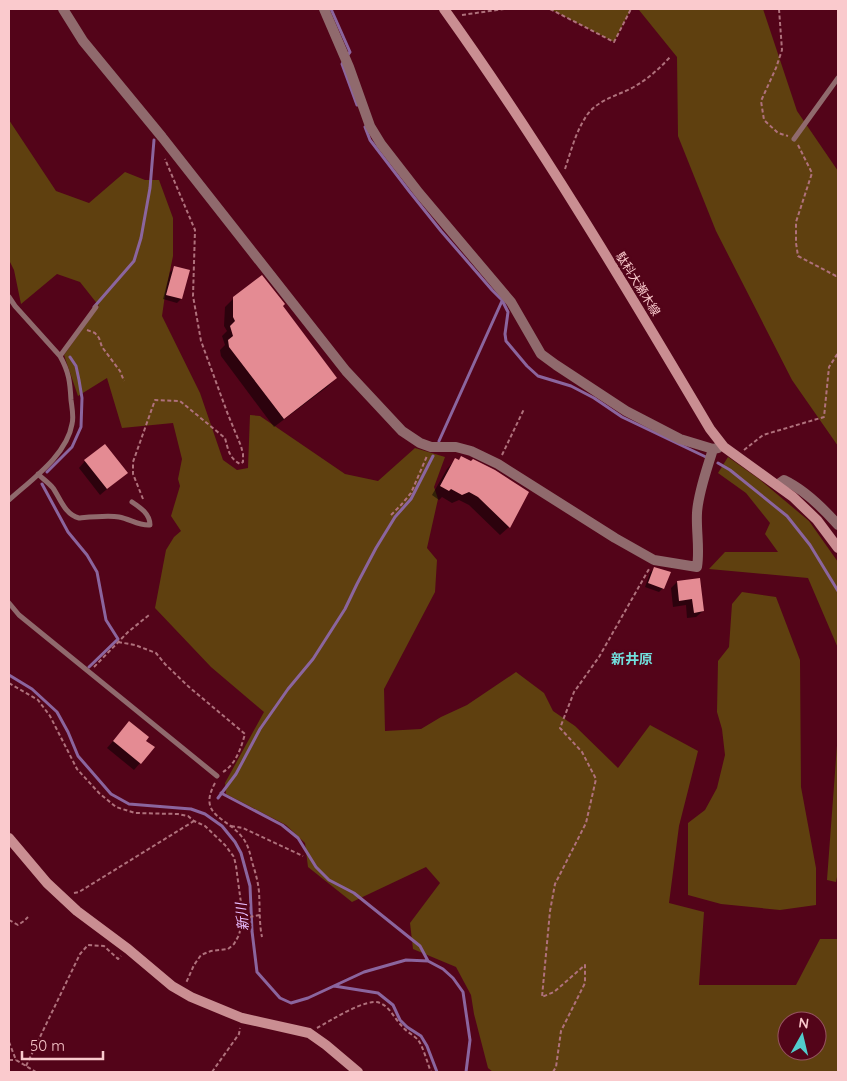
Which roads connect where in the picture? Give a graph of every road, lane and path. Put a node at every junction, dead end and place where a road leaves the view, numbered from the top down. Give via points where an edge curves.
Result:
1 (63, 9) edge
2 (324, 9) edge
3 (504, 9) edge
4 (550, 9) edge
5 (631, 9) edge
6 (779, 9) edge
7 (447, 13) edge
8 (671, 56) dead end
9 (838, 78) edge
10 (162, 137) junction
11 (794, 139) junction
12 (560, 183) junction
13 (838, 275) edge
14 (9, 296) edge
15 (96, 306) dead end
16 (80, 328) junction
17 (838, 353) edge
18 (60, 356) junction
19 (124, 381) dead end
20 (524, 409) dead end
21 (724, 446) junction
22 (431, 447) junction
23 (713, 449) junction
24 (737, 456) junction
25 (498, 464) junction
26 (38, 474) junction
27 (777, 485) junction
28 (9, 500) edge
29 (132, 502) dead end
30 (148, 515) junction
31 (391, 515) dead end
32 (838, 525) edge
33 (838, 548) edge
34 (654, 560) junction
35 (9, 603) edge
36 (150, 615) dead end
37 (118, 642) junction
38 (88, 672) junction
39 (9, 683) edge
40 (216, 776) junction
41 (194, 821) junction
42 (229, 825) junction
43 (9, 838) edge
44 (303, 856) dead end
45 (74, 893) dead end
46 (259, 916) junction
47 (28, 917) dead end
48 (243, 917) junction
49 (9, 920) edge
50 (262, 937) dead end
51 (128, 949) junction
52 (183, 992) junction
53 (242, 1018) junction
54 (309, 1033) junction
55 (9, 1042) edge
56 (9, 1060) edge
57 (16, 1060) junction
58 (26, 1066) junction
59 (36, 1072) edge
60 (212, 1072) edge
61 (358, 1072) edge
62 (431, 1072) edge
63 (553, 1072) edge

1 - 10 street via 83,41
2 - 23 street via 370,126 381,144 511,302 542,354 626,411 680,439
3 - 7 path
4 - 5 path via 614,42
6 - 11 path via 782,50 761,101 764,120 778,133
7 - 12 main road, 駄科大瀬木線
8 - 12 path via 647,79 599,103 588,115
9 - 11 lane
10 - 22 street via 346,371 402,431
10 - 30 path via 162,152 195,230 193,296 201,341 241,446 243,462 240,464 233,460 225,438 180,401 155,400 133,462 133,474
11 - 13 path via 812,173 796,222 798,256
12 - 21 main road, 駄科大瀬木線 via 710,429
14 - 18 lane
15 - 16 lane
16 - 18 lane
16 - 19 path via 95,333
17 - 24 path via 829,367 824,416 763,435
18 - 26 lane via 70,379 73,423 66,443
20 - 25 path
21 - 23 street
21 - 24 main road, 駄科大瀬木線
22 - 25 street via 456,447
22 - 31 path via 410,493
23 - 34 street via 697,512 697,567
24 - 27 main road, 駄科大瀬木線
25 - 34 street
26 - 28 lane
26 - 30 lane via 52,486 74,517 117,516 147,526 151,523
27 - 32 street via 784,480 794,485
27 - 33 main road, 駄科大瀬木線 via 817,520
29 - 30 lane
34 - 63 path via 599,657 574,692 560,728 582,752 596,779 586,823 555,884 550,911 542,997 554,992 585,965 585,983 561,1031
35 - 38 lane
36 - 37 path
37 - 38 path
37 - 40 path via 156,653 189,687 245,734 239,752 227,770
38 - 40 lane
39 - 41 path via 38,700 50,716 77,769 116,807 135,813 178,814
40 - 42 path via 209,802 215,814
41 - 45 path
41 - 48 path via 205,826 234,857
42 - 44 path via 243,828
42 - 46 path via 242,836 249,849 258,891
43 - 51 main road via 46,883
46 - 48 path
46 - 50 path
47 - 49 path via 18,925
48 - 52 path via 234,944 201,955
51 - 52 main road
51 - 58 path via 118,959 104,946 88,945 80,954
52 - 53 main road
53 - 54 main road
53 - 60 path via 239,1034
54 - 61 main road
54 - 62 path via 340,1014 369,1002 380,1002 418,1040
55 - 57 path
56 - 57 path
57 - 58 path
58 - 59 path

